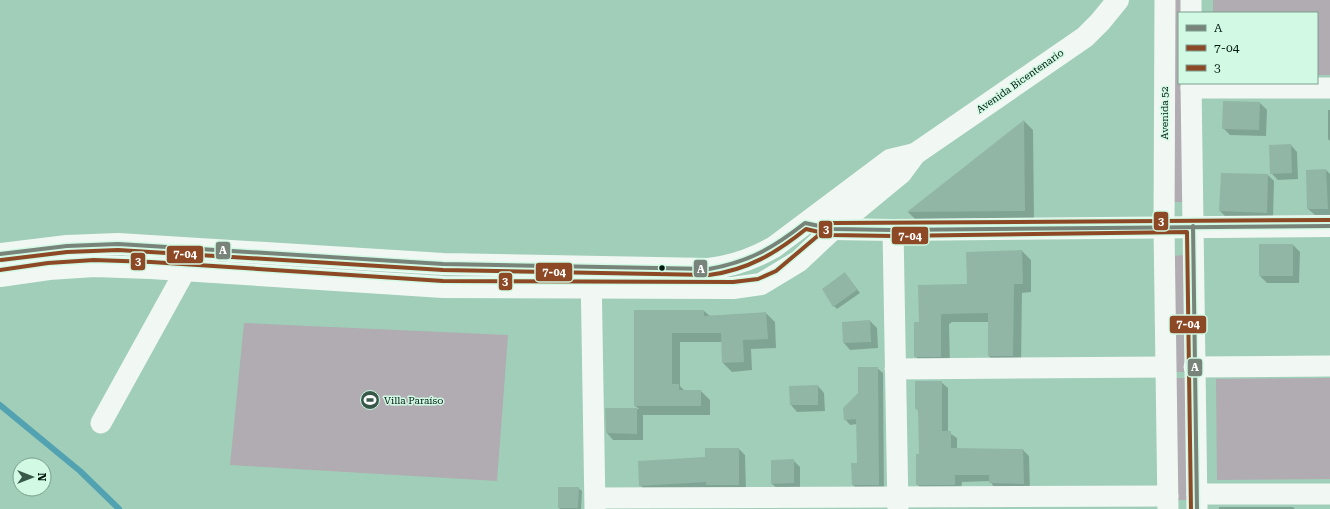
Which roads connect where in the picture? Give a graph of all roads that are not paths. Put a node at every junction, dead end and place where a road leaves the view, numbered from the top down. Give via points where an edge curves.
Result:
1 (1118, 0) edge
2 (1164, 0) edge
3 (1191, 0) edge
4 (1191, 12) edge
5 (1191, 85) edge
6 (1330, 88) edge
7 (915, 154) junction
8 (805, 223) junction
9 (1192, 226) junction
10 (1330, 226) edge
11 (1164, 227) junction
12 (833, 229) junction
13 (893, 230) junction
14 (190, 249) junction
15 (0, 254) edge
16 (591, 266) junction
17 (185, 271) junction
18 (0, 276) edge
19 (592, 288) junction
20 (1330, 366) edge
21 (1165, 367) junction
22 (1194, 367) junction
23 (896, 369) junction
24 (101, 423) dead end
25 (1330, 494) edge
26 (1197, 502) edge
27 (898, 503) edge
28 (1168, 503) edge
29 (596, 504) edge

1 - 7 main road, Avenida Bicentenario via 1084,37
2 - 11 street, Avenida 52
3 - 4 street
5 - 6 street
5 - 9 street
7 - 8 main road, Avenida Bicentenario via 890,160
7 - 12 main road, Avenida Bicentenario via 901,173 884,189
8 - 12 main road
8 - 16 main road, Avenida Bicentenario via 757,257 730,266 709,269
9 - 10 main road
9 - 11 main road
9 - 22 street
11 - 13 main road
11 - 21 street, Avenida 52
12 - 13 main road
12 - 19 main road, Avenida Bicentenario via 799,261 761,284 733,288
13 - 23 street
14 - 15 main road, Avenida Bicentenario via 118,244 67,246
14 - 16 main road, Avenida Bicentenario via 443,264
14 - 17 street
16 - 19 street
17 - 18 main road, Avenida Bicentenario via 94,266
17 - 19 main road, Avenida Bicentenario via 443,287
17 - 24 street
19 - 29 street
20 - 22 street
21 - 23 street
21 - 28 street, Avenida 52
22 - 26 street
23 - 27 street
25 - 26 street
27 - 28 street
27 - 29 street

